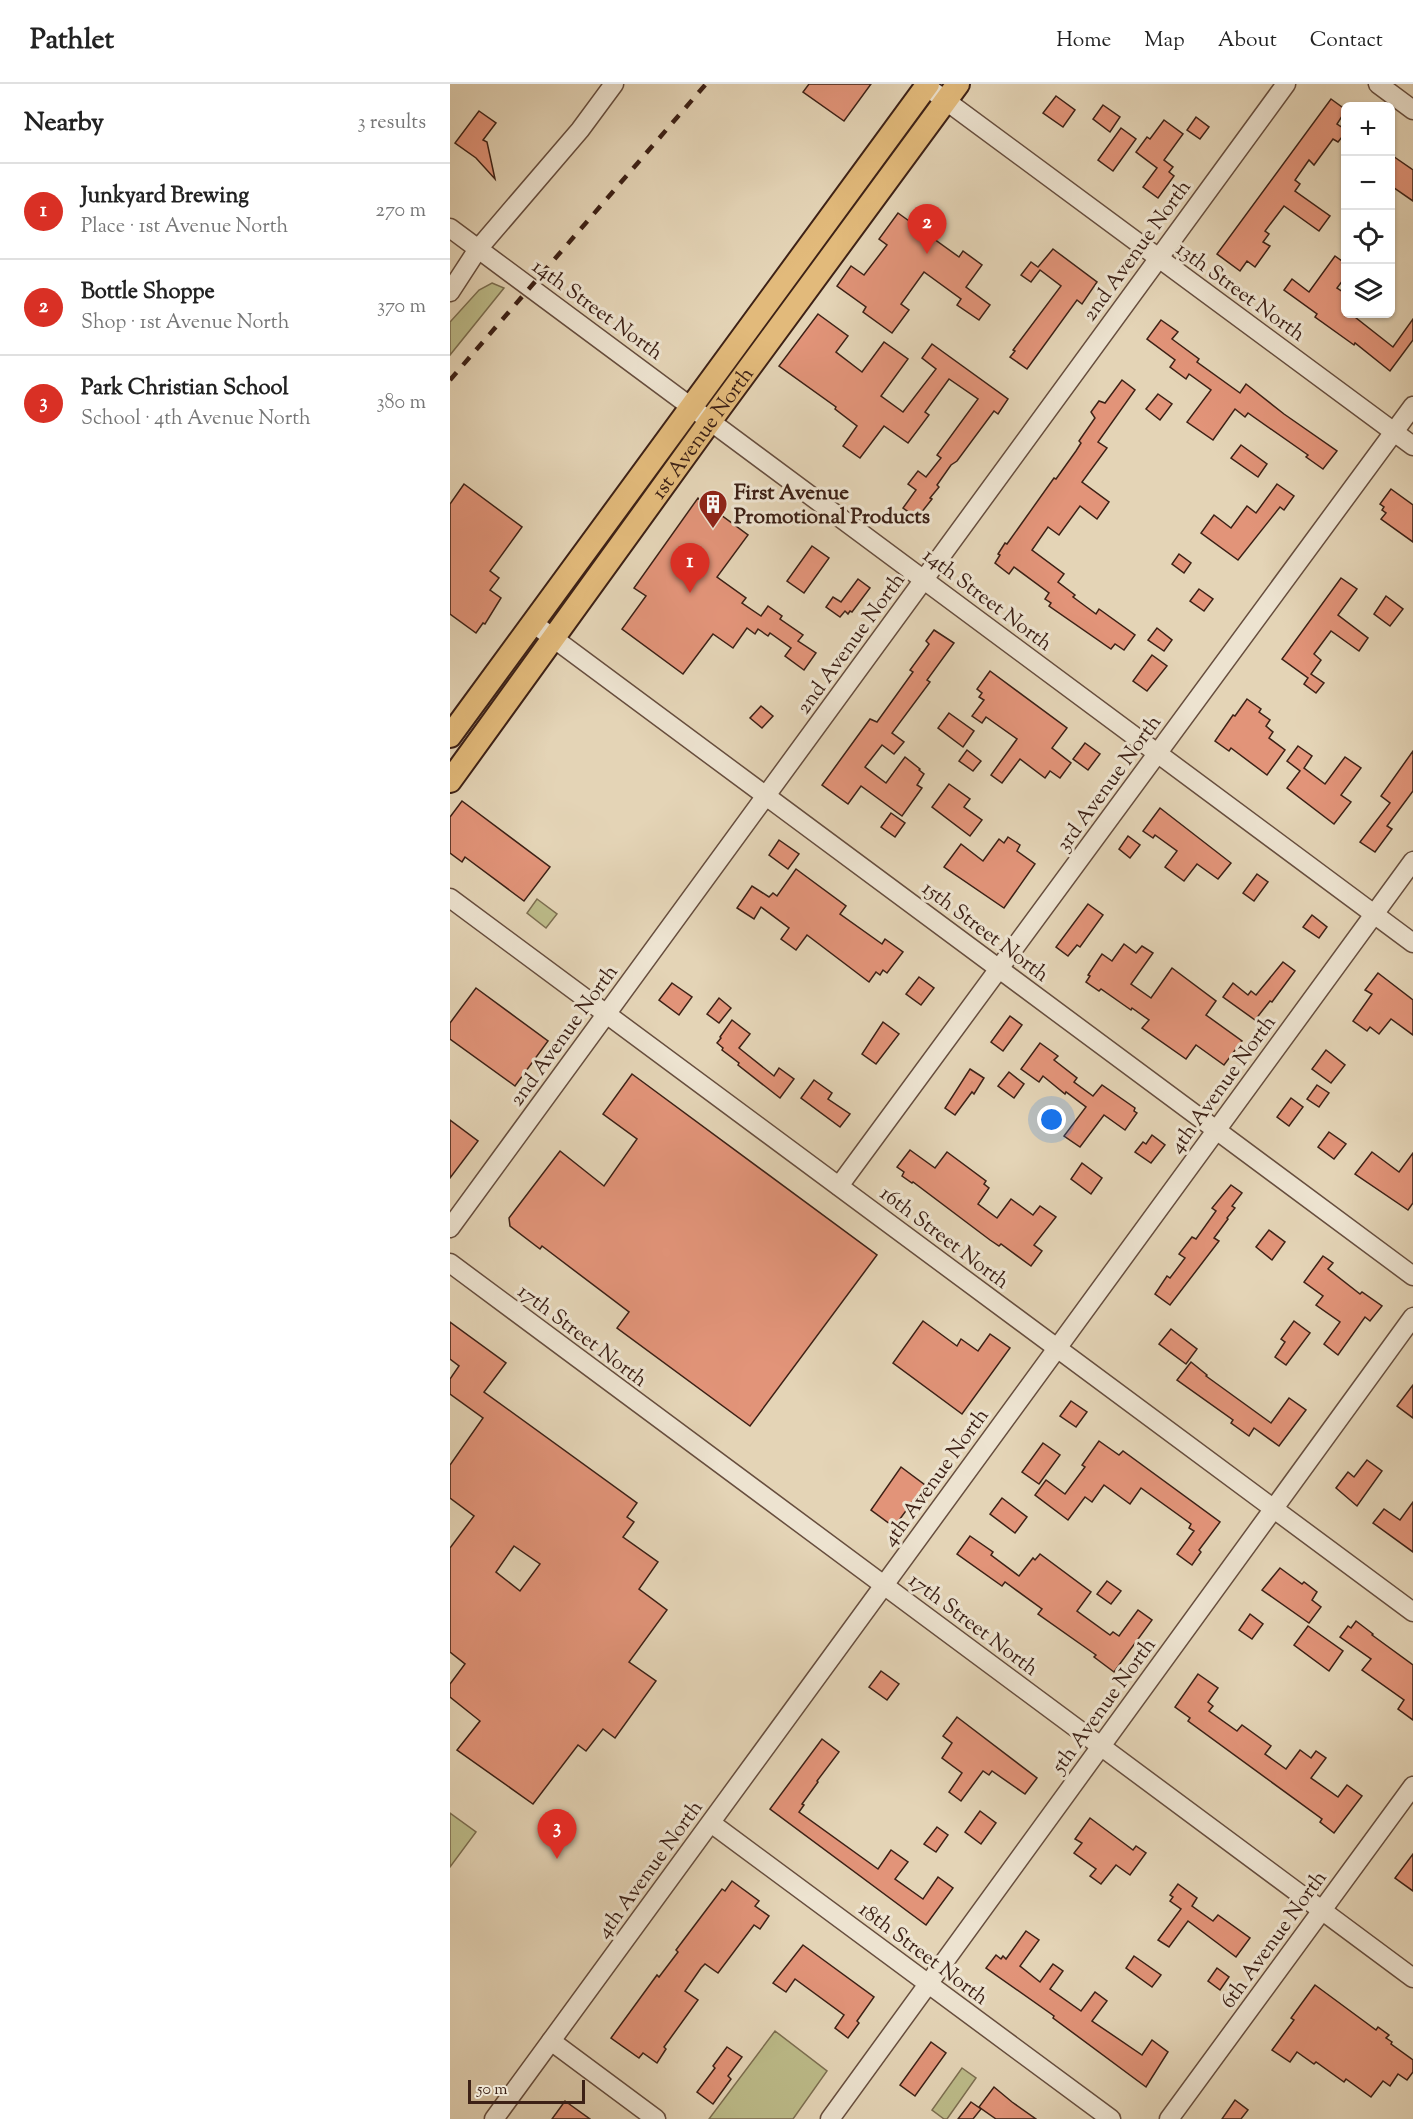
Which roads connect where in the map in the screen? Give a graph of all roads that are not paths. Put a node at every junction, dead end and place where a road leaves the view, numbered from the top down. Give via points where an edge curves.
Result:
1 (614, 84) edge
2 (1286, 84) edge
3 (1378, 84) edge
4 (927, 85) edge
5 (952, 92) edge
6 (1413, 110) edge
7 (450, 228) edge
8 (478, 249) junction
9 (1159, 258) junction
10 (450, 271) edge
11 (450, 292) edge
12 (1413, 406) edge
13 (692, 407) junction
14 (711, 420) junction
15 (1394, 432) junction
16 (1413, 446) edge
17 (924, 579) junction
18 (533, 623) junction
19 (554, 639) junction
20 (450, 736) edge
21 (1158, 753) junction
22 (450, 782) edge
23 (766, 796) junction
24 (1413, 861) edge
25 (450, 898) edge
26 (1374, 914) junction
27 (1413, 943) edge
28 (999, 969) junction
29 (606, 1014) junction
30 (1216, 1130) junction
31 (839, 1186) junction
32 (450, 1228) edge
33 (450, 1263) edge
34 (1413, 1276) edge
35 (1413, 1317) edge
36 (1058, 1348) junction
37 (1274, 1508) junction
38 (884, 1586) junction
39 (1413, 1612) edge
40 (1101, 1746) junction
41 (1413, 1786) edge
42 (711, 1823) junction
43 (1322, 1910) junction
44 (1413, 1978) edge
45 (928, 1984) junction
46 (551, 2041) junction
47 (494, 2119) edge
48 (656, 2119) edge
49 (830, 2119) edge
50 (1111, 2119) edge
51 (1169, 2119) edge

1 - 8 street via 580,130
2 - 9 street, 2nd Avenue North
3 - 6 street
4 - 5 street, 13th Street North
4 - 13 main road, 1st Avenue North
5 - 9 street, 13th Street North
5 - 14 main road, 1st Avenue North
7 - 8 street, 14th Street North
8 - 10 street
8 - 11 street
8 - 13 street, 14th Street North
9 - 15 street, 13th Street North
9 - 17 street, 2nd Avenue North
12 - 15 street, 3rd Avenue North
13 - 14 street, 14th Street North
13 - 18 main road, 1st Avenue North
14 - 17 street, 14th Street North
14 - 19 main road, 1st Avenue North
15 - 16 street, 13th Street North
15 - 21 street, 3rd Avenue North
17 - 21 street, 14th Street North
17 - 23 street, 2nd Avenue North
18 - 19 street, 15th Street North
18 - 20 main road, 1st Avenue North
19 - 22 main road, 1st Avenue North
19 - 23 street, 15th Street North
21 - 26 street, 14th Street North
21 - 28 street, 3rd Avenue North
23 - 28 street, 15th Street North
23 - 29 street, 2nd Avenue North
24 - 26 street, 4th Avenue North
25 - 29 street, 16th Street North
26 - 27 street, 14th Street North
26 - 30 street, 4th Avenue North
28 - 30 street, 15th Street North
28 - 31 street, 3rd Avenue North
29 - 31 street, 16th Street North
29 - 32 street, 2nd Avenue North
30 - 34 street, 15th Street North
30 - 36 street, 4th Avenue North
31 - 36 street, 16th Street North
33 - 38 street, 17th Street North
35 - 37 street, 5th Avenue North
36 - 37 street, 16th Street North
36 - 38 street, 4th Avenue North
37 - 39 street, 16th Street North
37 - 40 street, 5th Avenue North
38 - 40 street, 17th Street North
38 - 42 street, 4th Avenue North
40 - 43 street, 17th Street North
40 - 45 street, 5th Avenue North
41 - 43 street, 6th Avenue North
42 - 45 street, 18th Street North
42 - 46 street, 4th Avenue North
43 - 44 street, 17th Street North
43 - 51 street, 6th Avenue North
45 - 49 street, 5th Avenue North
45 - 50 street, 18th Street North
46 - 47 street, 4th Avenue North
46 - 48 street

